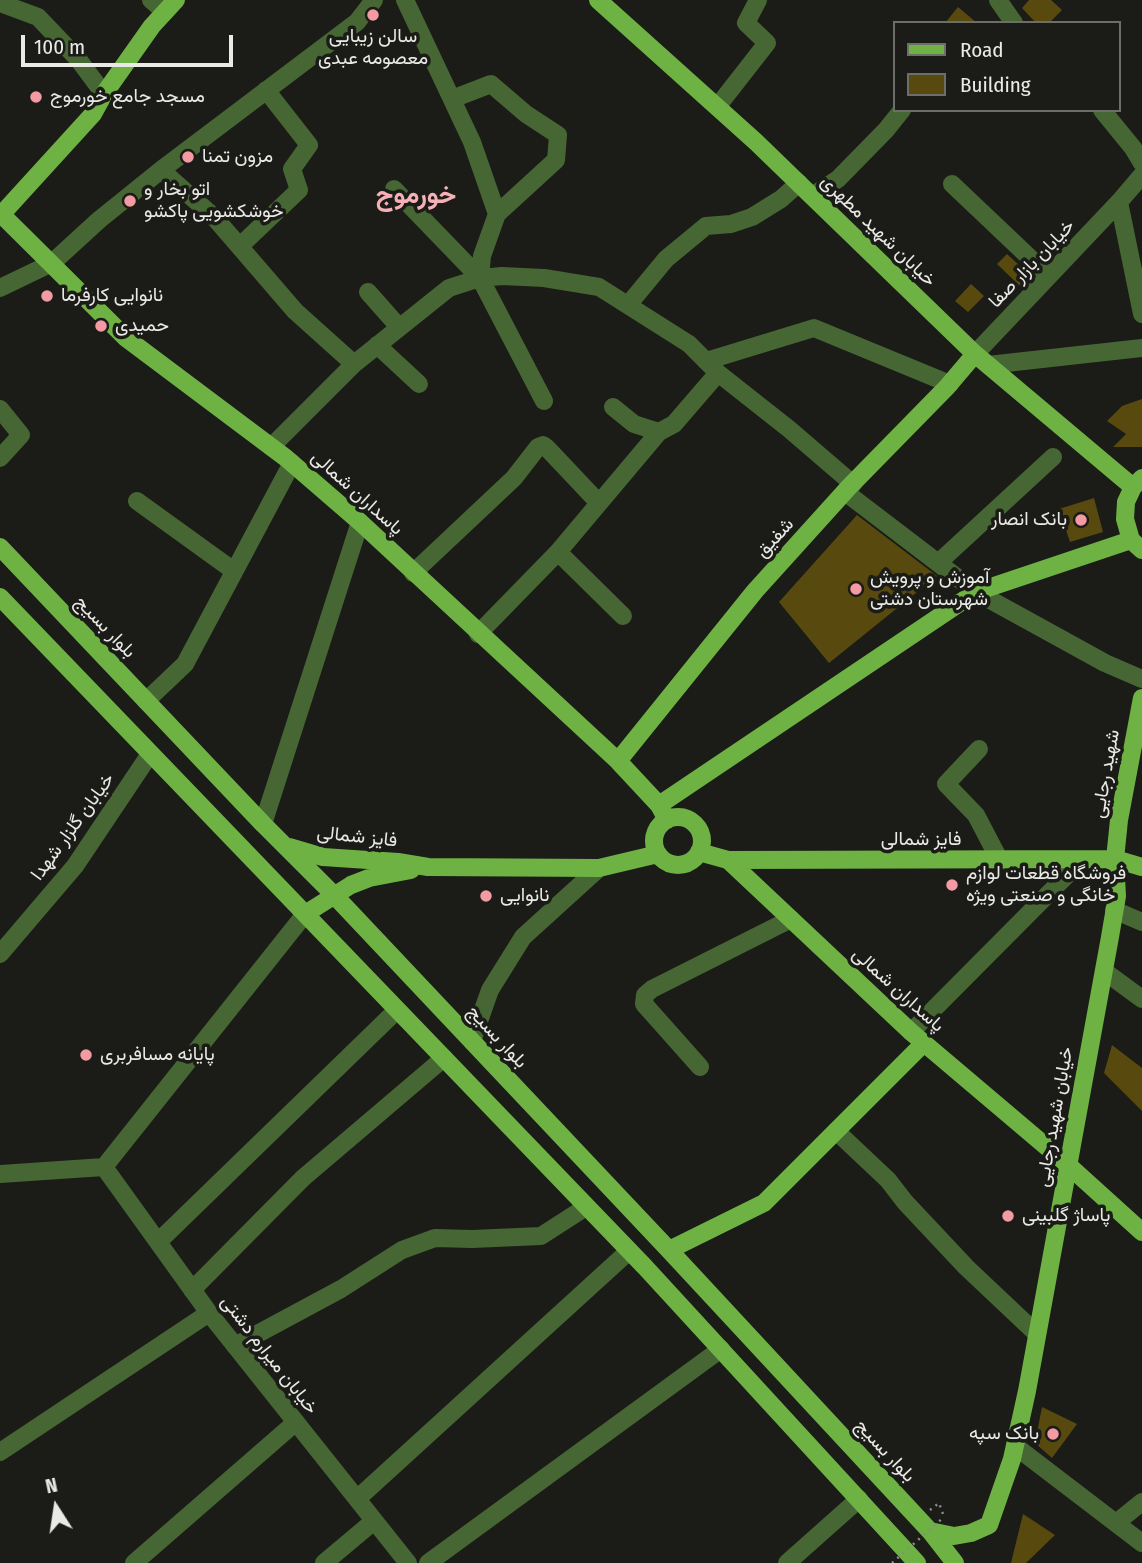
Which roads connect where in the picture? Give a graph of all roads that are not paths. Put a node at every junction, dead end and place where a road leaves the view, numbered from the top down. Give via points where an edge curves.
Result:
1 (151, 0) edge
2 (374, 0) edge
3 (405, 0) edge
4 (598, 0) edge
5 (758, 0) edge
6 (998, 0) edge
7 (0, 3) edge
8 (171, 6) edge
9 (1013, 21) edge
10 (266, 90) junction
11 (104, 94) junction
12 (452, 99) junction
13 (718, 107) junction
14 (900, 112) edge
15 (1103, 112) edge
16 (1142, 163) edge
17 (161, 170) junction
18 (1142, 175) edge
19 (952, 184) dead end
20 (394, 189) dead end
21 (805, 190) junction
22 (1119, 202) junction
23 (498, 214) junction
24 (1, 215) edge
25 (240, 246) junction
26 (52, 263) junction
27 (1049, 276) junction
28 (480, 278) junction
29 (0, 288) edge
30 (368, 292) dead end
31 (628, 305) junction
32 (1142, 314) edge
33 (399, 327) junction
34 (377, 345) junction
35 (1142, 348) edge
36 (981, 360) junction
37 (354, 364) junction
38 (712, 367) junction
39 (419, 384) dead end
40 (950, 384) junction
41 (544, 401) dead end
42 (613, 408) dead end
43 (0, 410) edge
44 (659, 432) junction
45 (271, 447) junction
46 (1053, 457) dead end
47 (0, 458) edge
48 (292, 463) junction
49 (1138, 483) edge
50 (849, 488) junction
51 (138, 501) dead end
52 (598, 502) junction
53 (360, 522) junction
54 (1137, 545) edge
55 (0, 547) edge
56 (558, 552) junction
57 (938, 563) junction
58 (234, 571) junction
59 (413, 573) junction
60 (976, 592) junction
61 (0, 597) edge
62 (623, 616) dead end
63 (478, 634) junction
64 (1142, 679) edge
65 (1142, 698) edge
66 (146, 701) junction
67 (979, 749) dead end
68 (150, 754) junction
69 (618, 761) junction
70 (663, 812) junction
71 (262, 824) junction
72 (282, 845) junction
73 (699, 852) junction
74 (658, 854) junction
75 (1115, 859) junction
76 (728, 860) junction
77 (1082, 860) junction
78 (1000, 861) junction
79 (428, 867) junction
80 (1142, 867) edge
81 (598, 868) junction
82 (334, 895) junction
83 (1114, 910) junction
84 (305, 914) junction
85 (790, 919) junction
86 (1142, 922) edge
87 (0, 954) edge
88 (1104, 971) junction
89 (1142, 999) edge
90 (397, 1010) junction
91 (918, 1037) junction
92 (472, 1041) junction
93 (444, 1058) junction
94 (700, 1067) dead end
95 (513, 1084) junction
96 (489, 1106) junction
97 (836, 1131) junction
98 (1068, 1165) junction
99 (104, 1167) junction
100 (0, 1174) edge
101 (586, 1206) junction
102 (1142, 1232) edge
103 (158, 1242) junction
104 (669, 1250) junction
105 (629, 1251) junction
106 (192, 1290) junction
107 (209, 1313) junction
108 (1037, 1334) junction
109 (235, 1346) junction
110 (721, 1349) junction
111 (296, 1422) junction
112 (1015, 1446) junction
113 (0, 1452) edge
114 (357, 1499) junction
115 (859, 1499) junction
116 (1142, 1502) edge
117 (374, 1521) junction
118 (1116, 1523) junction
119 (930, 1531) junction
120 (1142, 1543) edge
121 (134, 1563) edge
122 (324, 1563) edge
123 (408, 1563) edge
124 (428, 1563) edge
125 (787, 1563) edge
126 (917, 1563) edge
127 (955, 1563) edge

1 - 8 street
2 - 10 street via 357,22
3 - 12 street
4 - 13 main road, خیابان شهید مطهری
5 - 13 street via 746,23 767,43
6 - 9 street
7 - 11 street via 38,17
8 - 11 main road
10 - 17 street
10 - 25 street via 309,145 292,169 299,190
11 - 24 main road via 93,114
12 - 23 street
12 - 23 street via 491,84 558,135 556,160
13 - 21 main road, خیابان شهید مطهری
14 - 21 street via 838,179
15 - 16 street
17 - 25 street
17 - 26 street
18 - 22 street
19 - 27 street
20 - 28 street
21 - 31 street via 752,217 706,226 666,259
21 - 36 main road, خیابان شهید مطهری
22 - 27 street, خیابان بازار صفا
22 - 32 street
23 - 28 street via 482,256
24 - 26 main road, پاسداران شمالی
25 - 37 street via 295,311
26 - 29 street
26 - 45 main road, پاسداران شمالی via 126,338
27 - 36 street, خیابان بازار صفا
28 - 31 street via 544,278 599,287
28 - 33 street via 449,288
28 - 41 street
30 - 33 street
31 - 38 street via 689,344
33 - 34 street
34 - 37 street
34 - 39 street
35 - 36 street
36 - 40 main road, شفیق
36 - 49 main road, خیابان شهید مطهری
37 - 45 street
38 - 40 street via 814,328
38 - 44 street via 674,424
38 - 50 street via 789,429
40 - 50 main road, شفیق
42 - 44 street via 634,424
43 - 47 street via 22,435
44 - 52 street
45 - 48 main road, پاسداران شمالی
46 - 57 street
48 - 53 main road, پاسداران شمالی
48 - 58 street
49 - 54 main road via 1126,502 1125,519
50 - 57 street
50 - 69 main road, شفیق via 755,590
51 - 58 street
52 - 56 street
52 - 59 street via 543,445
53 - 59 main road, پاسداران شمالی
53 - 71 street
54 - 60 main road
55 - 66 main road, بلوار بسیج
56 - 62 street
56 - 63 street
57 - 60 street
58 - 66 street via 185,664
59 - 63 main road, پاسداران شمالی
60 - 64 street
60 - 70 main road
61 - 68 main road
63 - 69 main road, پاسداران شمالی
65 - 75 main road, شهید رجایی
66 - 71 main road, بلوار بسیج
67 - 78 street via 946,784 976,814
68 - 84 main road
68 - 87 street, خیابان گلزار شهدا via 75,866
69 - 70 main road, پاسداران شمالی
70 - 73 main road via 695,824 702,842
70 - 74 main road via 655,835
71 - 72 main road, بلوار بسیج
72 - 79 main road, فایز شمالی via 323,857
72 - 82 main road, بلوار بسیج
73 - 74 main road via 684,864 665,861
73 - 76 main road, پاسداران شمالی
74 - 81 main road, فایز شمالی
75 - 77 main road, فایز شمالی
75 - 80 main road, فایز شمالی
75 - 83 main road, خیابان شهید رجایی
76 - 78 main road, فایز شمالی
76 - 85 main road, پاسداران شمالی
77 - 78 main road, فایز شمالی
77 - 91 street
79 - 81 main road, فایز شمالی
79 - 82 main road, فایز شمالی via 369,878
81 - 92 street via 523,937 490,990
82 - 84 main road, فایز شمالی
82 - 92 main road, بلوار بسیج
83 - 86 street
83 - 88 main road, خیابان شهید رجایی
84 - 90 main road
84 - 99 street
85 - 91 main road, پاسداران شمالی
85 - 94 street via 645,995 644,1004
88 - 89 street
88 - 98 main road, خیابان شهید رجایی
90 - 93 main road
90 - 103 street
91 - 97 main road
91 - 98 main road, پاسداران شمالی
92 - 95 main road, بلوار بسیج
93 - 96 main road
93 - 106 street via 303,1178
95 - 96 main road
95 - 104 main road, بلوار بسیج
96 - 101 main road
97 - 104 main road via 764,1203
97 - 108 street
98 - 102 main road, پاسداران شمالی
98 - 108 main road, خیابان شهید رجایی
99 - 100 street
99 - 103 street, خیابان میرارم دشتی
101 - 105 main road
101 - 109 street via 541,1236 435,1238 402,1250
103 - 106 street, خیابان میرارم دشتی
104 - 119 main road, بلوار بسیج
105 - 110 main road
105 - 114 street
106 - 107 street, خیابان میرارم دشتی
107 - 109 street, خیابان میرارم دشتی
107 - 113 street
108 - 112 main road, خیابان شهید رجایی
109 - 111 street, خیابان میرارم دشتی
110 - 115 main road
110 - 124 street
111 - 114 street, خیابان میرارم دشتی
111 - 121 street
112 - 118 street
112 - 119 main road, خیابان شهید رجایی via 989,1525 954,1536
114 - 117 street, خیابان میرارم دشتی
115 - 125 street
115 - 126 main road
116 - 118 street
117 - 122 street
117 - 123 street, خیابان میرارم دشتی
118 - 120 street
119 - 127 main road, بلوار بسیج

